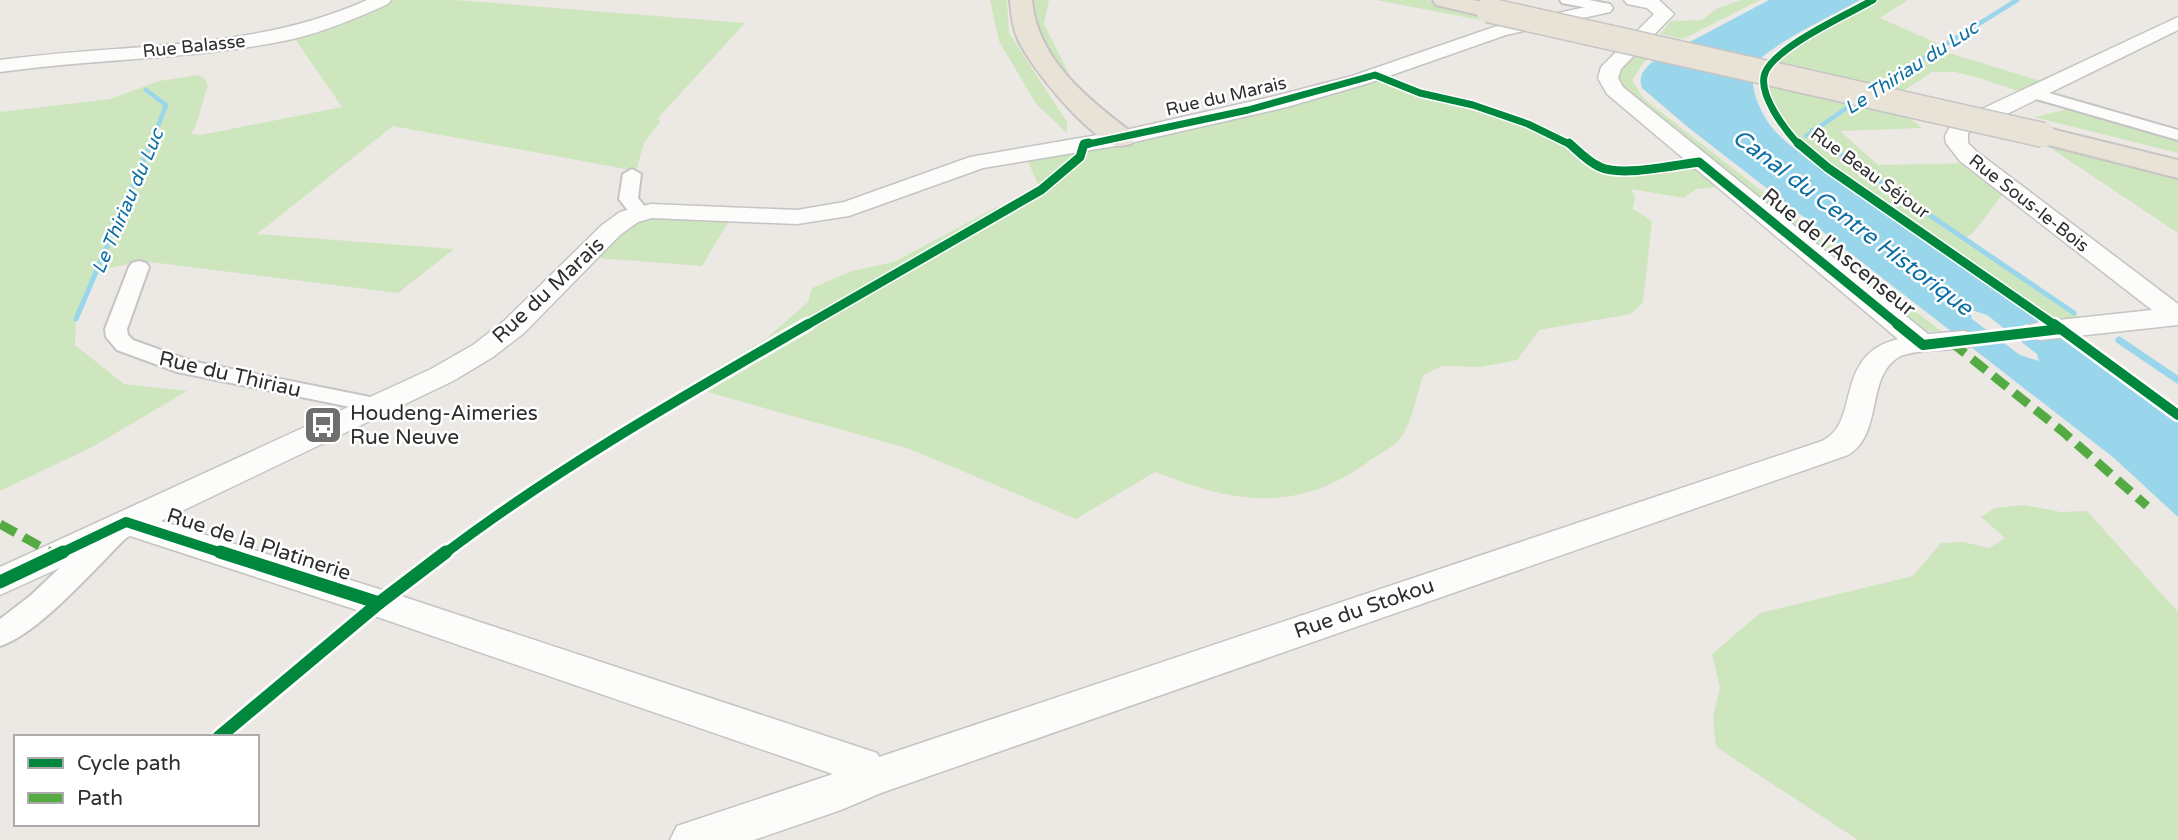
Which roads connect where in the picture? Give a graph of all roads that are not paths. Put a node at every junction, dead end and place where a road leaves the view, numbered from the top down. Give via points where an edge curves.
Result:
1 (382, 0) edge
2 (1012, 0) edge
3 (1021, 0) edge
4 (1444, 0) edge
5 (1633, 0) edge
6 (1488, 4) edge
7 (1570, 5) edge
8 (1630, 13) edge
9 (2178, 23) edge
10 (0, 66) edge
11 (2035, 94) junction
12 (2046, 131) junction
13 (2178, 135) edge
14 (1121, 138) junction
15 (1084, 144) junction
16 (2178, 160) edge
17 (2178, 169) edge
18 (632, 174) dead end
19 (640, 213) junction
20 (139, 267) dead end
21 (2177, 317) edge
22 (2050, 330) dead end
23 (1964, 340) dead end
24 (1923, 345) junction
25 (1865, 385) joint
26 (380, 407) junction
27 (126, 522) junction
28 (0, 582) edge
29 (0, 635) edge
30 (867, 779) junction
31 (693, 840) edge

1 - 10 street, Rue Balasse via 335,21 272,37
2 - 15 highway via 1010,20 1017,38
3 - 14 highway via 1024,31 1037,52 1094,116
4 - 6 highway
5 - 8 street via 1653,4
6 - 12 highway, bridge
7 - 8 street, Rue du Marais
7 - 14 street, Rue du Marais via 1315,93
8 - 24 street, Rue de l'Ascenseur via 1608,78 1614,90
9 - 11 street, Rue Sous-le-Bois
11 - 13 street
11 - 21 street, Rue Sous-le-Bois via 1960,128 1955,142
12 - 16 highway
12 - 17 highway
14 - 15 street, Rue du Marais
15 - 19 street, Rue du Marais via 978,162 860,205 820,214
18 - 19 street via 628,199
19 - 26 street, Rue du Marais via 611,230 514,327 483,351
20 - 26 street, Rue du Thiriau via 116,329 125,345 186,367
21 - 22 street, Rue Sous-le-Bois
23 - 24 street, Rue de l'Ascenseur
24 - 25 street, Rue de l'Ascenseur via 1891,350 1879,358
25 - 30 street, Rue du Stokou via 1851,435 1831,450
26 - 27 street, Rue du Marais
27 - 28 street, Rue du Marais
27 - 29 street via 40,604
27 - 30 street, Rue de la Platinerie via 862,766
30 - 31 street, Rue du Stokou

